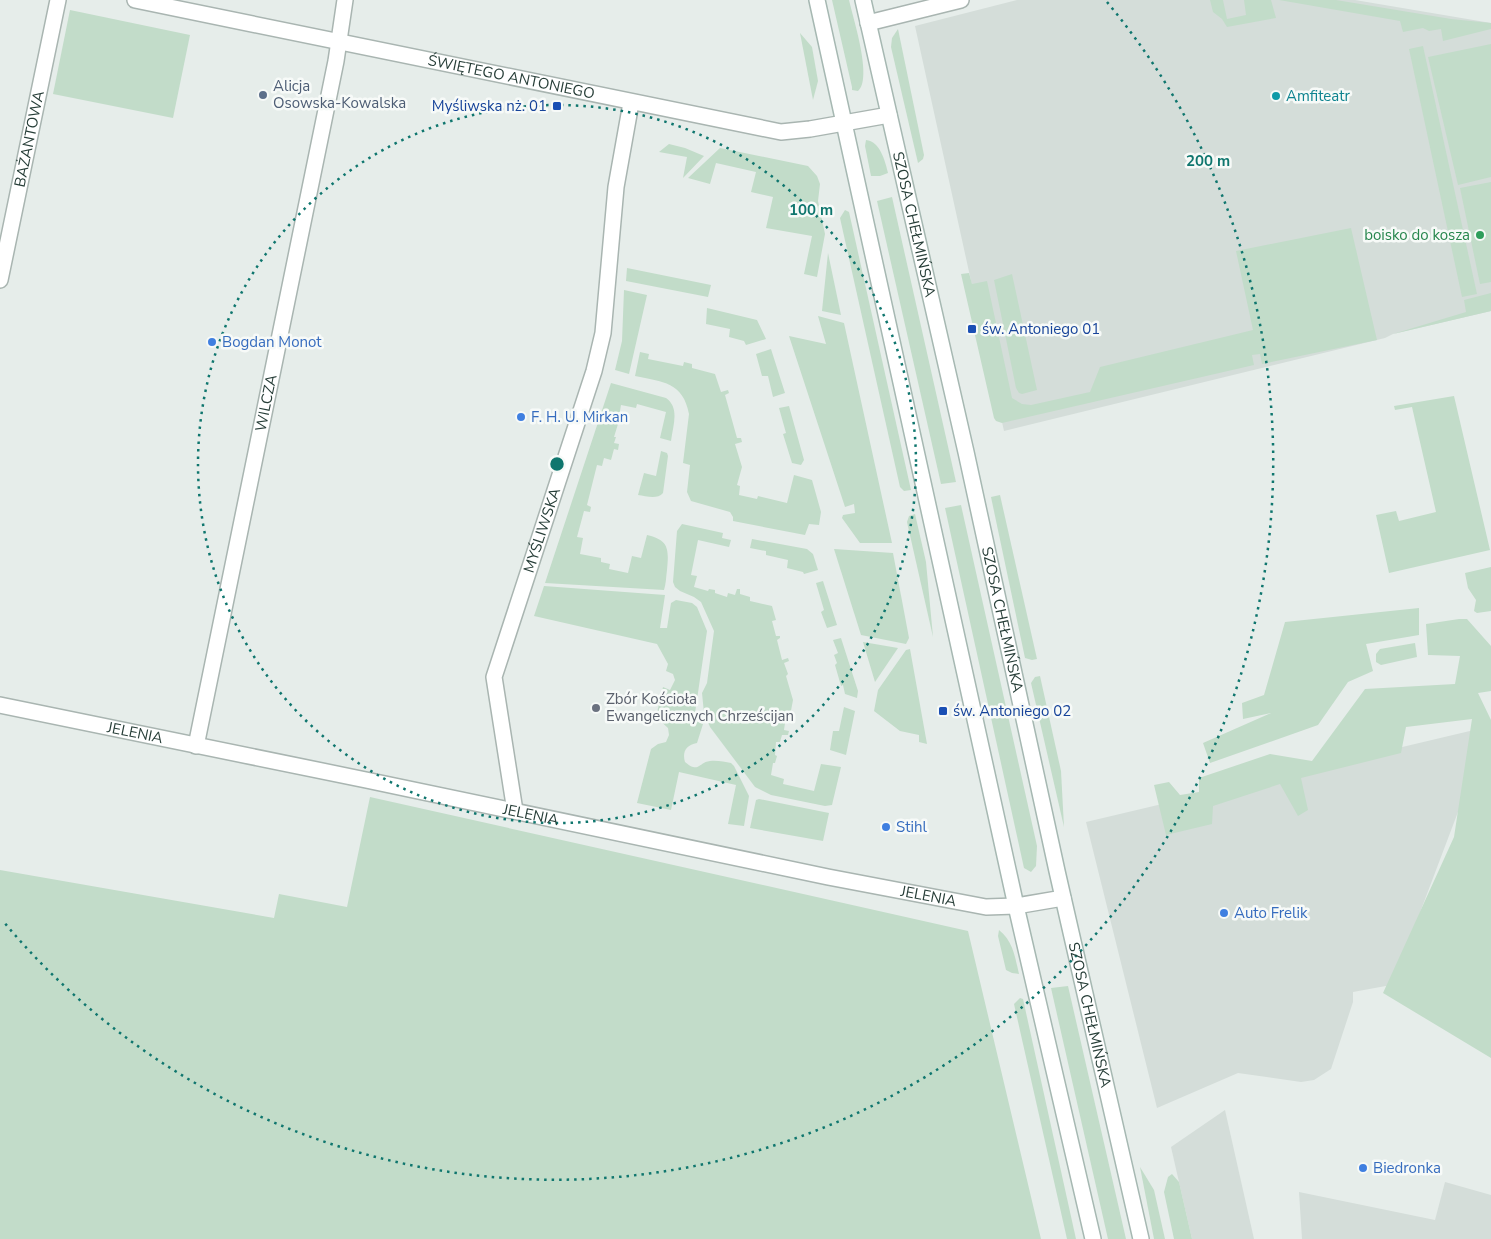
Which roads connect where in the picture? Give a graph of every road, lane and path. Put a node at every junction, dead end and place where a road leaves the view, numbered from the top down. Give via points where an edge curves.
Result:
1 (58, 0) edge
2 (135, 0) edge
3 (345, 0) edge
4 (817, 0) edge
5 (863, 0) edge
6 (961, 0) edge
7 (868, 23) junction
8 (338, 42) junction
9 (631, 103) junction
10 (889, 115) junction
11 (845, 123) junction
12 (0, 280) edge
13 (0, 705) edge
14 (196, 746) junction
15 (515, 811) junction
16 (1063, 898) junction
17 (1016, 906) junction
18 (1093, 1239) edge
19 (1141, 1239) edge

1 - 12 street, BAŻANTOWA
2 - 8 street, ŚWIĘTEGO ANTONIEGO
3 - 8 street, WILCZA
4 - 11 street
5 - 7 street, SZOSA CHEŁMIŃSKA
6 - 7 street
7 - 10 street, SZOSA CHEŁMIŃSKA
8 - 9 street, ŚWIĘTEGO ANTONIEGO
8 - 14 street, WILCZA
9 - 11 street, ŚWIĘTEGO ANTONIEGO via 781,132
9 - 15 street, MYŚLIWSKA via 616,187 603,333 594,371 494,677
10 - 11 street, ŚWIĘTEGO ANTONIEGO
10 - 16 street, SZOSA CHEŁMIŃSKA
11 - 17 street
13 - 14 street, JELENIA
14 - 15 street, JELENIA
15 - 17 street, JELENIA via 924,895 986,906
16 - 17 street, JELENIA
16 - 19 street, SZOSA CHEŁMIŃSKA
17 - 18 street

